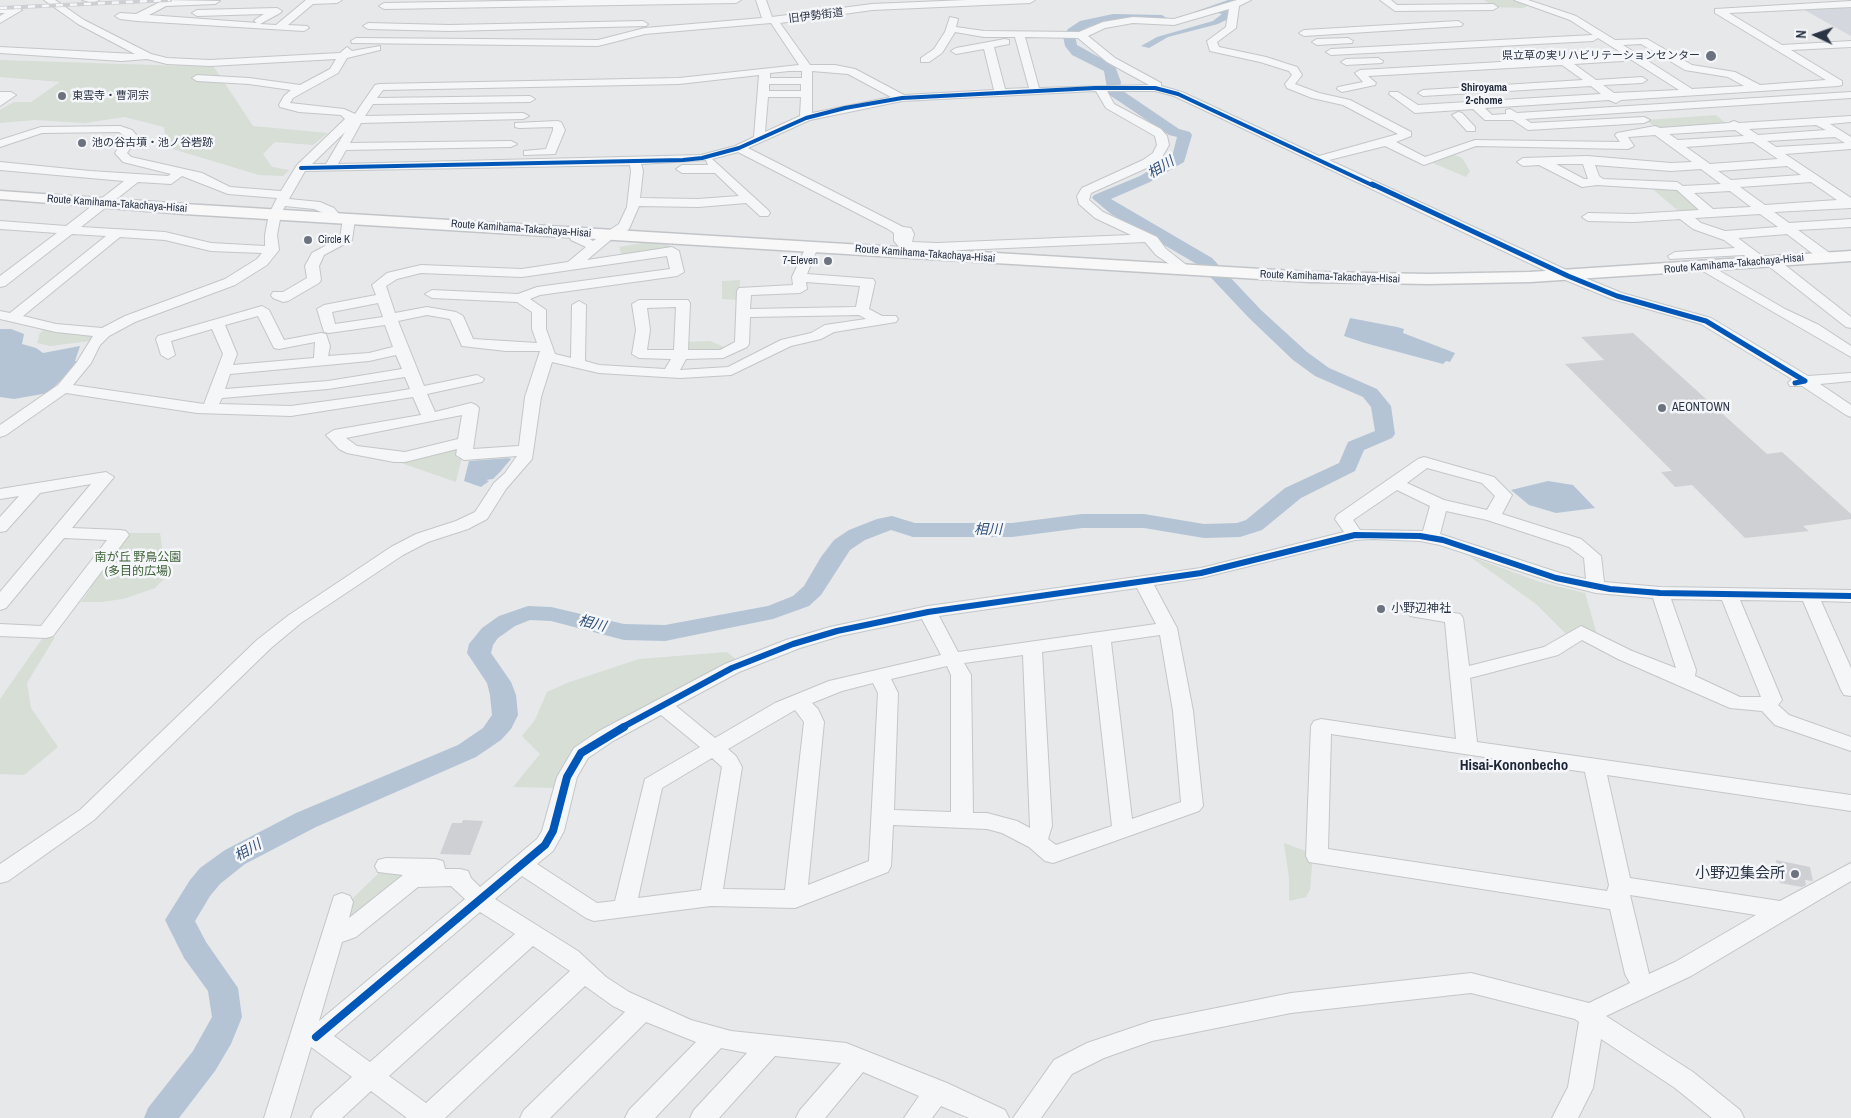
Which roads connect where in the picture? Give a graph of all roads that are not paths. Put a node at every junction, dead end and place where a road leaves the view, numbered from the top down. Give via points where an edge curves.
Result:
1 (49, 0) edge
2 (86, 0) edge
3 (94, 0) edge
4 (226, 0) edge
5 (265, 0) edge
6 (683, 0) edge
7 (736, 0) edge
8 (761, 0) edge
9 (1024, 0) edge
10 (1246, 0) edge
11 (1385, 0) edge
12 (1482, 0) edge
13 (1521, 0) edge
14 (946, 2) edge
15 (309, 3) edge
16 (387, 3) edge
17 (1234, 4) junction
18 (1851, 4) edge
19 (338, 5) edge
20 (1492, 7) junction
21 (0, 10) edge
22 (255, 10) junction
23 (234, 11) junction
24 (1400, 14) dead end
25 (120, 16) dead end
26 (0, 20) edge
27 (138, 20) junction
28 (770, 20) junction
29 (259, 21) dead end
30 (161, 23) junction
31 (215, 23) junction
32 (1458, 24) dead end
33 (368, 26) junction
34 (278, 28) junction
35 (304, 28) dead end
36 (952, 28) junction
37 (1523, 31) dead end
38 (1304, 32) dead end
39 (1081, 35) junction
40 (1020, 36) junction
41 (1593, 38) dead end
42 (356, 41) junction
43 (1536, 41) junction
44 (402, 42) junction
45 (1317, 42) dead end
46 (564, 44) junction
47 (1851, 44) edge
48 (988, 45) junction
49 (1457, 45) junction
50 (1611, 45) junction
51 (1780, 48) junction
52 (1387, 49) junction
53 (0, 50) edge
54 (956, 51) dead end
55 (1549, 51) junction
56 (1332, 52) dead end
57 (147, 56) junction
58 (342, 56) junction
59 (562, 56) dead end
60 (1469, 56) junction
61 (1623, 58) dead end
62 (925, 60) dead end
63 (1563, 61) junction
64 (1346, 62) dead end
65 (1487, 66) junction
66 (806, 68) junction
67 (1627, 69) dead end
68 (272, 70) dead end
69 (1410, 70) junction
70 (1578, 72) junction
71 (1562, 73) dead end
72 (765, 76) junction
73 (197, 78) dead end
74 (1642, 80) dead end
75 (247, 81) junction
76 (806, 81) junction
77 (1593, 82) junction
78 (1837, 83) junction
79 (536, 84) junction
80 (1518, 87) junction
81 (1764, 87) junction
82 (1102, 89) junction
83 (1342, 89) dead end
84 (1035, 91) junction
85 (1170, 91) junction
86 (1000, 92) junction
87 (1689, 92) junction
88 (1423, 93) dead end
89 (1851, 93) edge
90 (763, 94) junction
91 (806, 94) junction
92 (1394, 94) dead end
93 (0, 95) edge
94 (309, 95) junction
95 (1612, 97) junction
96 (902, 98) junction
97 (530, 99) junction
98 (1783, 99) junction
99 (342, 101) dead end
100 (371, 101) junction
101 (1536, 101) junction
102 (0, 103) edge
103 (1500, 103) junction
104 (1705, 104) junction
105 (1475, 105) junction
106 (1450, 106) junction
107 (1851, 108) edge
108 (1628, 109) junction
109 (1802, 111) junction
110 (1552, 114) junction
111 (1458, 115) junction
112 (1487, 116) junction
113 (1516, 116) junction
114 (1722, 116) junction
115 (430, 118) junction
116 (806, 118) junction
117 (1851, 118) edge
118 (1644, 120) junction
119 (1818, 121) junction
120 (520, 122) junction
121 (353, 123) junction
122 (1568, 124) junction
123 (1608, 126) junction
124 (1738, 126) junction
125 (1471, 128) dead end
126 (1500, 128) dead end
127 (1658, 131) junction
128 (1851, 132) edge
129 (1837, 133) junction
130 (1622, 137) junction
131 (1756, 138) junction
132 (759, 140) junction
133 (1386, 142) junction
134 (1851, 142) edge
135 (1674, 143) junction
136 (0, 144) edge
137 (416, 146) junction
138 (1851, 146) edge
139 (342, 147) junction
140 (739, 148) junction
141 (1774, 151) junction
142 (1636, 152) dead end
143 (706, 157) junction
144 (1692, 157) junction
145 (1320, 159) junction
146 (1560, 160) junction
147 (1587, 160) junction
148 (503, 162) junction
149 (1523, 162) dead end
150 (1542, 162) junction
151 (1620, 162) junction
152 (1790, 162) junction
153 (0, 166) edge
154 (1658, 166) junction
155 (301, 168) junction
156 (330, 168) junction
157 (636, 168) junction
158 (396, 169) junction
159 (1708, 169) junction
160 (522, 170) dead end
161 (719, 170) junction
162 (180, 172) junction
163 (1666, 176) junction
164 (134, 178) junction
165 (356, 178) dead end
166 (1814, 178) junction
167 (1601, 183) junction
168 (1630, 184) junction
169 (1730, 186) junction
170 (1680, 188) junction
171 (0, 194) edge
172 (1836, 194) junction
173 (750, 199) junction
174 (1750, 200) junction
175 (634, 202) junction
176 (102, 204) junction
177 (280, 204) junction
178 (1851, 204) edge
179 (1762, 209) junction
180 (1733, 212) junction
181 (764, 213) dead end
182 (1710, 213) junction
183 (1684, 215) junction
184 (1588, 217) dead end
185 (343, 218) junction
186 (1851, 223) edge
187 (1, 225) edge
188 (1787, 228) junction
189 (68, 230) junction
190 (900, 231) junction
191 (117, 233) junction
192 (612, 235) junction
193 (576, 237) dead end
194 (1728, 237) junction
195 (1145, 238) junction
196 (595, 247) junction
197 (812, 247) junction
198 (272, 250) junction
199 (1747, 251) junction
200 (896, 252) junction
201 (1851, 256) edge
202 (1826, 257) junction
203 (1766, 261) junction
204 (571, 265) junction
205 (1706, 267) junction
206 (1687, 268) junction
207 (1192, 271) junction
208 (1568, 276) junction
209 (800, 277) junction
210 (0, 283) edge
211 (432, 294) dead end
212 (278, 295) dead end
213 (383, 298) junction
214 (520, 298) junction
215 (579, 305) dead end
216 (796, 311) junction
217 (862, 311) junction
218 (744, 313) junction
219 (6, 316) edge
220 (391, 319) junction
221 (217, 323) junction
222 (1851, 324) edge
223 (104, 333) junction
224 (796, 335) dead end
225 (401, 350) junction
226 (546, 352) junction
227 (1851, 353) edge
228 (168, 355) dead end
229 (681, 356) junction
230 (320, 362) junction
231 (578, 363) junction
232 (224, 370) junction
233 (411, 372) junction
234 (670, 373) junction
235 (1851, 377) edge
236 (477, 379) dead end
237 (1800, 382) junction
238 (62, 388) junction
239 (420, 392) junction
240 (213, 401) junction
241 (1851, 412) edge
242 (430, 418) junction
243 (0, 432) edge
244 (466, 442) junction
245 (526, 450) junction
246 (1396, 484) junction
247 (35, 488) junction
248 (0, 494) edge
249 (1439, 504) junction
250 (1492, 516) junction
251 (0, 527) edge
252 (59, 533) junction
253 (1355, 535) junction
254 (1430, 538) junction
255 (1143, 582) junction
256 (1596, 587) junction
257 (1660, 593) junction
258 (1729, 594) junction
259 (1808, 595) junction
260 (1851, 596) edge
261 (0, 604) edge
262 (928, 612) junction
263 (1416, 612) dead end
264 (1168, 628) junction
265 (0, 630) edge
266 (1101, 638) junction
267 (1032, 648) junction
268 (953, 659) junction
269 (1460, 672) junction
270 (879, 675) junction
271 (1686, 678) junction
272 (1851, 690) edge
273 (797, 701) junction
274 (1765, 703) junction
275 (662, 705) junction
276 (1851, 744) edge
277 (713, 747) junction
278 (1467, 747) junction
279 (1594, 764) junction
280 (1851, 803) edge
281 (883, 817) junction
282 (962, 818) junction
283 (1123, 831) junction
284 (1037, 841) junction
285 (522, 865) junction
286 (386, 866) dead end
287 (1851, 871) edge
288 (0, 875) edge
289 (460, 877) junction
290 (1620, 894) junction
291 (711, 897) junction
292 (480, 898) junction
293 (795, 899) junction
294 (342, 902) dead end
295 (625, 908) junction
296 (1785, 911) junction
297 (531, 934) junction
298 (332, 936) junction
299 (586, 971) junction
300 (1644, 988) junction
301 (642, 1010) junction
302 (1592, 1018) junction
303 (309, 1037) junction
304 (716, 1037) junction
305 (770, 1045) junction
306 (860, 1058) junction
307 (371, 1076) junction
308 (938, 1092) junction
309 (278, 1118) edge
310 (324, 1118) edge
311 (427, 1118) edge
312 (533, 1118) edge
313 (638, 1118) edge
314 (702, 1118) edge
315 (808, 1118) edge
316 (917, 1118) edge
317 (996, 1118) edge
318 (1026, 1118) edge
319 (1565, 1118) edge
320 (1730, 1118) edge

1 - 57 street via 90,27
2 - 3 street
4 - 27 street via 164,3
5 - 22 street
6 - 7 street
6 - 16 street
8 - 28 street
9 - 14 street, 旧伊勢街道
10 - 17 street
11 - 20 street via 1395,8
12 - 20 street
13 - 50 street via 1573,18
14 - 28 street, 旧伊勢街道 via 880,6
14 - 36 street via 953,18
15 - 19 street
15 - 34 street
16 - 33 street
17 - 39 street via 1174,22 1129,20 1103,25
17 - 133 street via 1231,28 1212,40 1214,49 1293,69 1297,75 1291,86 1346,102 1407,134
18 - 51 street via 1718,11
20 - 24 street via 1496,10 1468,14
21 - 26 street via 17,10
22 - 23 street
22 - 29 street via 277,11
23 - 27 street
23 - 31 street
25 - 27 street
27 - 30 street
27 - 30 street via 147,28
28 - 33 street via 449,28
28 - 46 street via 645,31 610,41
28 - 66 street
30 - 31 street
31 - 34 street
32 - 38 street
33 - 42 street
34 - 35 street
36 - 40 street via 970,33
36 - 62 street via 938,51
37 - 43 street
39 - 40 street
39 - 85 street via 1111,60
40 - 48 street
40 - 84 street
41 - 43 street
42 - 44 street
42 - 58 street
43 - 49 street
43 - 55 street
44 - 46 street
44 - 58 street
45 - 52 street
46 - 59 street
47 - 51 street
48 - 54 street
48 - 86 street
49 - 52 street
49 - 52 street via 1444,35
49 - 60 street
50 - 55 street
50 - 81 street via 1643,41 1689,68 1731,74 1743,82
50 - 87 street
51 - 78 street
52 - 56 street
52 - 60 street
52 - 64 street
52 - 69 street
53 - 57 street via 122,58
55 - 60 street
55 - 63 street
57 - 58 street via 166,61 201,62
58 - 94 street via 334,70
60 - 65 street
61 - 63 street
63 - 65 street
63 - 70 street
65 - 69 street
65 - 80 street
66 - 72 street
66 - 76 street
66 - 96 street via 851,71
67 - 70 street
68 - 75 street via 264,79
69 - 83 street via 1360,73 1371,83
70 - 71 street
70 - 77 street
72 - 76 street
72 - 79 street
72 - 90 street
73 - 75 street
74 - 77 street
75 - 94 street
76 - 91 street
77 - 80 street
77 - 95 street
78 - 81 street
78 - 89 street
79 - 97 street
79 - 100 street via 379,87
80 - 88 street
80 - 101 street
81 - 87 street
81 - 98 street
82 - 84 street
82 - 85 street via 1148,87
82 - 195 street via 1110,106 1157,131 1163,145 1158,155 1146,163 1086,191 1083,201 1099,215
84 - 86 street
85 - 145 street
86 - 96 street
87 - 95 street
87 - 104 street
89 - 98 street
90 - 91 street
90 - 132 street
91 - 116 street
92 - 106 street via 1417,110
93 - 102 street via 11,95
94 - 99 street
94 - 121 street via 290,96 284,105 344,112 351,116
95 - 101 street
95 - 108 street
96 - 116 street
97 - 115 street via 497,99 493,110 476,105 457,105
97 - 120 street
98 - 104 street
98 - 109 street
100 - 115 street
100 - 121 street
101 - 103 street
101 - 110 street
103 - 105 street
103 - 113 street
104 - 108 street
104 - 114 street
105 - 106 street
105 - 112 street
106 - 111 street
107 - 109 street
108 - 110 street
108 - 118 street
109 - 114 street
109 - 119 street
110 - 113 street
110 - 122 street
111 - 112 street
111 - 125 street
112 - 113 street
112 - 126 street
113 - 122 street via 1528,127
114 - 124 street
115 - 120 street
115 - 121 street
115 - 137 street
116 - 132 street
117 - 119 street
118 - 123 street
118 - 127 street
119 - 124 street
119 - 129 street
120 - 148 street
120 - 148 street via 557,124 559,130 550,152
121 - 139 street
121 - 155 street
122 - 123 street via 1589,130
123 - 130 street
124 - 127 street
124 - 131 street
127 - 130 street
127 - 135 street
128 - 129 street
129 - 131 street
129 - 134 street
130 - 133 street via 1628,146 1475,143 1424,161
130 - 135 street via 1658,144
131 - 135 street
131 - 141 street
132 - 140 street
133 - 145 street
135 - 144 street
136 - 162 street via 41,130 116,128 132,136 122,151 124,158
137 - 139 street
137 - 148 street
137 - 158 street
138 - 141 street
139 - 156 street
140 - 143 street
140 - 190 street
141 - 144 street
141 - 152 street
142 - 144 street
143 - 157 street
143 - 161 street
144 - 159 street
145 - 208 street
146 - 147 street
146 - 150 street
146 - 167 street
147 - 151 street
147 - 167 street
148 - 157 street
148 - 158 street
148 - 158 street
149 - 150 street
150 - 167 street via 1582,183
151 - 154 street
151 - 168 street
152 - 159 street
152 - 166 street
153 - 164 street
154 - 159 street
154 - 163 street
155 - 156 street
155 - 177 street
156 - 158 street
157 - 160 street via 603,172
157 - 161 street
157 - 175 street
158 - 165 street
159 - 163 street
159 - 169 street
161 - 173 street
162 - 164 street via 171,180
162 - 177 street
163 - 170 street
164 - 176 street
166 - 169 street
166 - 172 street
167 - 168 street
168 - 170 street
169 - 170 street
169 - 174 street
170 - 182 street
171 - 176 main road, Route Kamihama-Takachaya-Hisai
172 - 174 street
172 - 178 street
173 - 175 street via 704,203
173 - 181 street
174 - 179 street
174 - 180 street via 1720,201
175 - 192 street via 628,222
176 - 177 main road, Route Kamihama-Takachaya-Hisai
176 - 189 street
177 - 185 main road, Route Kamihama-Takachaya-Hisai
177 - 198 street via 271,235
178 - 179 street
179 - 180 street
179 - 188 street
180 - 182 street
182 - 183 street
183 - 184 street
183 - 194 street via 1697,226
185 - 192 main road, Route Kamihama-Takachaya-Hisai
185 - 212 street via 346,240 319,253 312,266 314,280 283,298
186 - 188 street
187 - 189 street
188 - 194 street via 1726,235
188 - 202 street
189 - 191 street
189 - 210 street
190 - 195 street via 908,234 905,245 937,247
190 - 200 street
191 - 198 street via 174,237 211,247
191 - 219 street
192 - 196 street
192 - 197 main road, Route Kamihama-Takachaya-Hisai
193 - 196 street
194 - 199 street
195 - 207 street
196 - 204 street
197 - 200 main road, Route Kamihama-Takachaya-Hisai
197 - 209 street
198 - 223 street via 254,270 230,282 130,319
199 - 203 street
199 - 206 street via 1671,252
200 - 207 main road, Route Kamihama-Takachaya-Hisai
201 - 202 main road, Route Kamihama-Takachaya-Hisai
202 - 203 main road, Route Kamihama-Takachaya-Hisai
203 - 205 main road, Route Kamihama-Takachaya-Hisai
203 - 222 street
204 - 213 street via 522,273 421,269 392,276 379,285
204 - 214 street via 527,285
204 - 214 street via 672,251 677,272 537,292
205 - 206 main road, Route Kamihama-Takachaya-Hisai
205 - 227 street via 1780,312 1814,328
206 - 208 main road, Route Kamihama-Takachaya-Hisai
207 - 208 main road, Route Kamihama-Takachaya-Hisai via 1429,280
208 - 237 street via 1628,299 1706,321
209 - 217 street via 868,282
209 - 218 street via 800,289 744,291
211 - 214 street
213 - 220 street
213 - 220 street via 324,309 329,329
214 - 226 street via 539,310 539,329
215 - 231 street
216 - 217 street
216 - 218 street
216 - 224 street
217 - 234 street via 884,319 837,326 816,336 786,343 734,370
218 - 229 street via 742,344 723,354
219 - 223 street via 56,328
220 - 225 street
220 - 226 street via 427,311 456,316 467,344
221 - 228 street via 163,339
221 - 230 street via 262,310 279,345 321,337
221 - 232 street via 230,354
223 - 238 street
225 - 230 street
225 - 233 street
226 - 231 street
226 - 245 street via 532,397
229 - 229 street via 639,354 643,330 639,304 683,303
229 - 234 street
230 - 232 street
231 - 234 street via 599,369
232 - 240 street
233 - 239 street
233 - 240 street
235 - 237 street
236 - 239 street
237 - 241 street
238 - 240 street
238 - 243 street
239 - 240 street via 291,411
239 - 242 street
242 - 244 street via 471,408
242 - 244 street via 334,435 353,450 394,457
244 - 245 street via 464,454
245 - 288 street via 512,476 500,486 481,514 462,526 422,538 397,551 295,619 264,644 87,815
246 - 249 street
246 - 250 street via 1424,462 1488,480 1504,495
246 - 253 street via 1343,519
247 - 248 street
247 - 251 street
247 - 252 street via 106,476
249 - 250 street
249 - 254 street
250 - 256 street via 1575,543 1592,556
252 - 261 street
252 - 265 street via 120,535 46,632
253 - 254 street
253 - 255 street via 1209,572
254 - 256 street via 1556,578
255 - 262 street
255 - 264 street
256 - 257 street
257 - 258 street
257 - 271 street
258 - 259 street
258 - 274 street via 1772,700
259 - 260 street
259 - 272 street
262 - 268 street
262 - 275 street via 861,625 793,644 732,668
263 - 269 street via 1454,618
264 - 266 street
264 - 283 street via 1183,711 1192,806
266 - 267 street
266 - 283 street
267 - 268 street
267 - 284 street via 1042,826
268 - 270 street
268 - 282 street via 961,675
269 - 271 street via 1475,672 1551,651 1581,632 1625,655
269 - 278 street
270 - 273 street via 836,686
270 - 281 street via 888,693
271 - 274 street via 1737,703
273 - 277 street
273 - 293 street via 811,714 814,722
274 - 276 street via 1782,720
275 - 277 street
275 - 285 street via 581,753 567,777 549,838
277 - 291 street via 732,767
277 - 295 street via 652,784
278 - 279 street
278 - 290 street via 1321,726 1317,856
279 - 280 street
279 - 290 street
281 - 282 street
281 - 293 street via 880,866
282 - 284 street via 998,824
283 - 284 street via 1053,855
285 - 292 street
285 - 295 street via 594,912
286 - 289 street via 464,867
287 - 296 street
289 - 292 street via 460,881
289 - 298 street via 413,878 348,931
290 - 296 street
290 - 300 street via 1637,974
291 - 293 street
291 - 295 street
292 - 297 street
292 - 303 street
294 - 298 street
296 - 300 street
297 - 299 street
297 - 307 street
298 - 303 street
299 - 301 street via 609,992
299 - 311 street
300 - 302 street via 1598,1009
301 - 304 street via 677,1026
301 - 312 street
302 - 318 street via 1582,1011 1471,983 1291,1003 1152,1031 1096,1050 1063,1067
302 - 319 street via 1580,1088
302 - 320 street via 1684,1080
303 - 307 street
303 - 309 street
304 - 305 street
304 - 313 street
305 - 306 street via 846,1053
305 - 314 street
306 - 308 street
306 - 315 street
307 - 310 street
307 - 311 street
308 - 316 street
308 - 317 street

